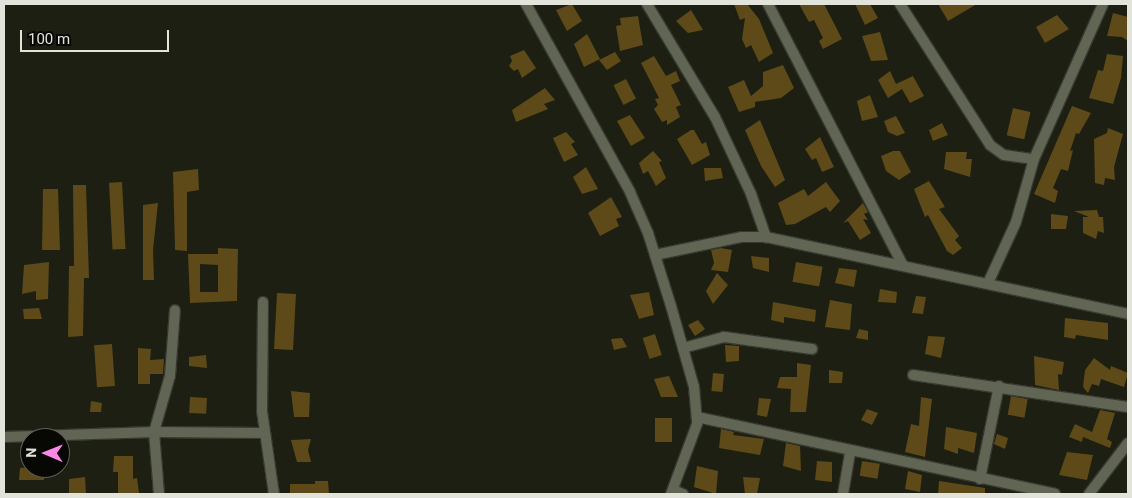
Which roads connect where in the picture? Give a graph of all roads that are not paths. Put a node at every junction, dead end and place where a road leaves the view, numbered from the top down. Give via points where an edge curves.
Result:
1 (526, 4) edge
2 (647, 4) edge
3 (768, 4) edge
4 (900, 4) edge
5 (1104, 4) edge
6 (1034, 159) junction
7 (766, 237) junction
8 (655, 255) junction
9 (903, 265) junction
10 (988, 284) junction
11 (263, 302) dead end
12 (175, 310) dead end
13 (1128, 314) edge
14 (683, 348) junction
15 (812, 349) dead end
16 (913, 375) dead end
17 (999, 386) junction
18 (1128, 407) edge
19 (697, 418) junction
20 (154, 432) junction
21 (263, 433) junction
22 (4, 437) edge
23 (1127, 447) edge
24 (850, 453) junction
25 (980, 479) junction
26 (672, 492) edge
27 (159, 494) edge
28 (274, 494) edge
29 (683, 494) edge
30 (843, 494) edge
31 (1055, 494) edge
32 (1089, 494) edge

1 - 8 street via 630,192
2 - 7 street via 715,117
3 - 9 street
4 - 6 street via 990,145 1004,156
5 - 6 street
6 - 10 street via 1016,222
7 - 8 street via 742,237
7 - 9 street
8 - 14 street
9 - 10 street
10 - 13 street
11 - 21 street
12 - 20 street via 170,376
14 - 15 street via 724,337
14 - 19 street via 694,387
16 - 17 street
17 - 18 street
17 - 25 street
19 - 24 street
19 - 26 street via 694,437
20 - 21 street
20 - 22 street
20 - 27 street
21 - 28 street
23 - 32 street
24 - 25 street
24 - 30 street
25 - 31 street
26 - 29 street

